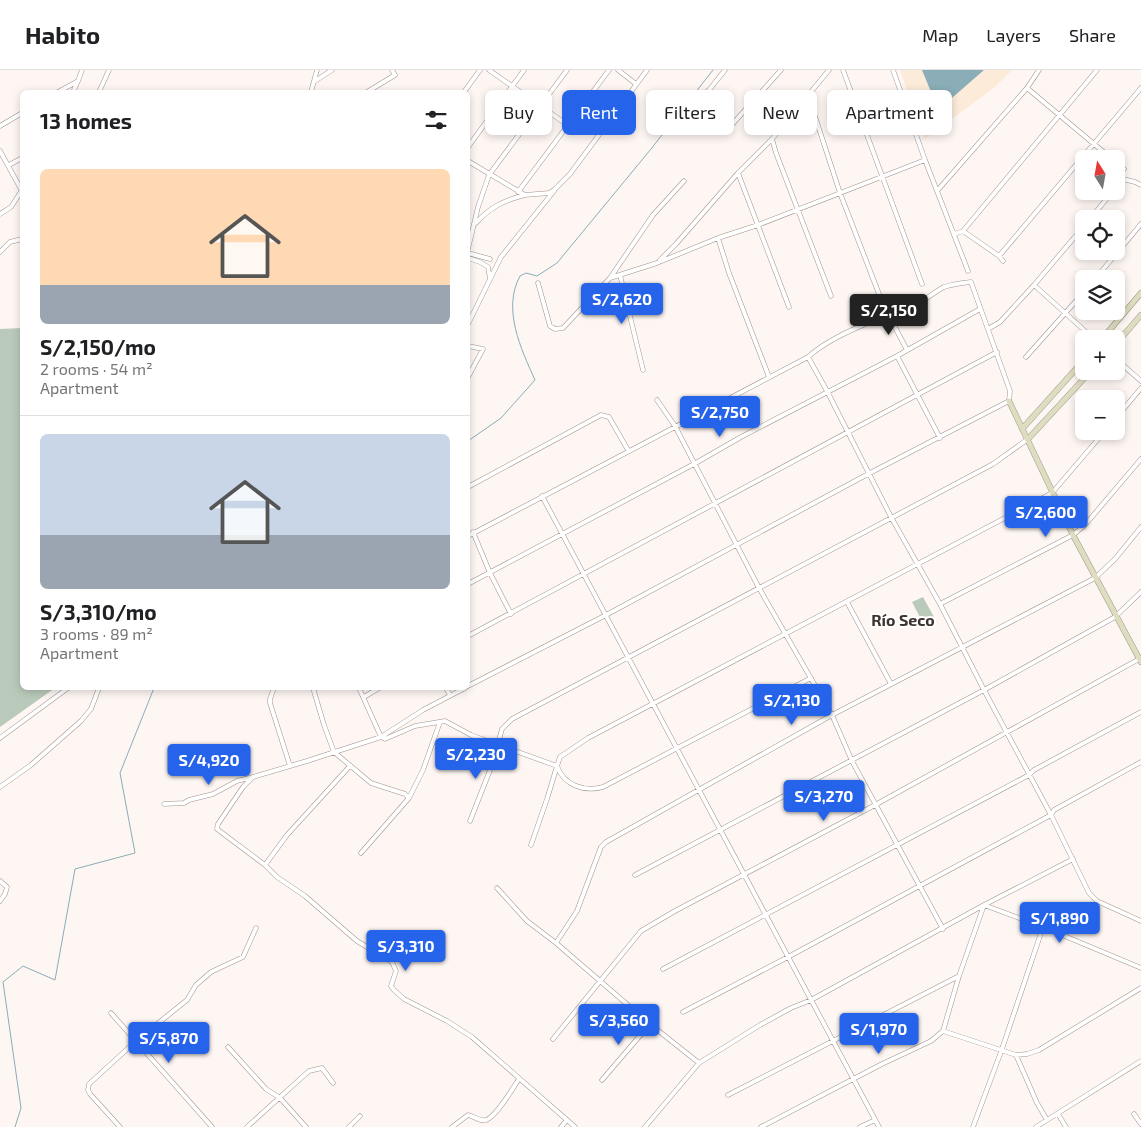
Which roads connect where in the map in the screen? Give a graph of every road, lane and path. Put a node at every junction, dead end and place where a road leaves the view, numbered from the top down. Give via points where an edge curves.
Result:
1 (82, 70) edge
2 (109, 70) edge
3 (317, 70) edge
4 (332, 70) edge
5 (392, 70) edge
6 (480, 70) edge
7 (489, 70) edge
8 (524, 70) edge
9 (567, 70) edge
10 (609, 70) edge
11 (618, 70) edge
12 (647, 70) edge
13 (724, 70) edge
14 (781, 70) edge
15 (828, 70) edge
16 (843, 70) edge
17 (893, 70) edge
18 (1039, 70) edge
19 (1097, 70) edge
20 (78, 81) junction
21 (315, 81) junction
22 (636, 84) junction
23 (512, 86) junction
24 (1027, 88) junction
25 (1141, 88) edge
26 (62, 90) edge
27 (74, 90) edge
28 (99, 90) edge
29 (312, 90) edge
30 (370, 90) edge
31 (465, 90) edge
32 (517, 90) edge
33 (595, 90) edge
34 (709, 90) edge
35 (813, 90) edge
36 (552, 91) edge
37 (20, 114) edge
38 (1060, 116) junction
39 (734, 122) edge
40 (817, 123) edge
41 (0, 126) edge
42 (519, 135) edge
43 (562, 135) edge
44 (775, 135) edge
45 (772, 139) junction
46 (470, 144) edge
47 (1094, 144) junction
48 (1101, 150) edge
49 (0, 151) edge
50 (20, 159) edge
51 (925, 160) junction
52 (470, 162) edge
53 (8, 165) junction
54 (738, 173) junction
55 (489, 174) junction
56 (881, 176) junction
57 (1125, 180) edge
58 (684, 181) dead end
59 (1140, 184) edge
60 (20, 187) edge
61 (554, 190) junction
62 (518, 192) junction
63 (937, 192) junction
64 (840, 193) junction
65 (20, 194) edge
66 (526, 196) junction
67 (1106, 200) edge
68 (798, 209) junction
69 (1097, 210) edge
70 (0, 214) edge
71 (474, 224) junction
72 (1141, 224) edge
73 (758, 225) junction
74 (963, 230) junction
75 (954, 234) junction
76 (1075, 237) edge
77 (718, 238) junction
78 (20, 240) edge
79 (470, 241) edge
80 (0, 252) edge
81 (470, 254) edge
82 (999, 256) junction
83 (470, 259) edge
84 (490, 259) dead end
85 (1003, 261) dead end
86 (657, 263) junction
87 (1103, 270) edge
88 (968, 271) dead end
89 (620, 275) junction
90 (610, 278) junction
91 (490, 281) junction
92 (538, 283) dead end
93 (922, 284) dead end
94 (1034, 285) junction
95 (1141, 293) edge
96 (831, 296) dead end
97 (1075, 302) edge
98 (789, 307) dead end
99 (884, 307) dead end
100 (980, 309) junction
101 (1066, 313) junction
102 (888, 314) junction
103 (1141, 315) edge
104 (470, 320) edge
105 (988, 329) junction
106 (1084, 330) edge
107 (1110, 330) edge
108 (1125, 334) edge
109 (470, 346) edge
110 (907, 350) junction
111 (996, 352) junction
112 (808, 356) junction
113 (897, 356) junction
114 (1026, 357) dead end
115 (1125, 367) edge
116 (643, 370) dead end
117 (1075, 370) edge
118 (470, 372) edge
119 (769, 377) junction
120 (1083, 380) edge
121 (1141, 381) edge
122 (1141, 388) edge
123 (827, 391) junction
124 (918, 396) junction
125 (657, 400) dead end
126 (1009, 401) junction
127 (1125, 407) edge
128 (674, 426) junction
129 (1022, 429) junction
130 (848, 432) junction
131 (940, 438) junction
132 (1028, 439) junction
133 (1097, 440) edge
134 (628, 450) junction
135 (1141, 459) edge
136 (694, 464) junction
137 (868, 474) junction
138 (470, 486) edge
139 (1052, 493) junction
140 (542, 496) junction
141 (715, 504) junction
142 (891, 517) junction
143 (1141, 528) edge
144 (473, 532) junction
145 (470, 534) edge
146 (562, 534) junction
147 (1073, 535) junction
148 (737, 545) junction
149 (919, 564) junction
150 (490, 573) junction
151 (583, 573) junction
152 (1095, 578) junction
153 (470, 583) edge
154 (759, 588) junction
155 (1141, 592) edge
156 (848, 602) junction
157 (940, 604) junction
158 (511, 614) junction
159 (606, 615) junction
160 (1115, 616) junction
161 (786, 634) junction
162 (470, 635) edge
163 (962, 646) junction
164 (628, 658) junction
165 (1140, 660) edge
166 (811, 678) junction
167 (891, 684) junction
168 (470, 685) edge
169 (65, 690) edge
170 (98, 690) edge
171 (273, 690) edge
172 (314, 690) edge
173 (360, 690) edge
174 (376, 690) edge
175 (447, 690) edge
176 (460, 690) edge
177 (984, 690) junction
178 (450, 695) junction
179 (364, 698) junction
180 (652, 704) junction
181 (1141, 712) edge
182 (832, 715) junction
183 (440, 722) junction
184 (1007, 732) junction
185 (381, 737) junction
186 (0, 738) edge
187 (498, 745) junction
188 (676, 749) junction
189 (334, 752) junction
190 (852, 761) junction
191 (1141, 762) edge
192 (290, 766) junction
193 (350, 766) junction
194 (557, 766) junction
195 (1029, 775) junction
196 (253, 777) junction
197 (0, 787) edge
198 (699, 789) junction
199 (409, 798) junction
200 (164, 804) dead end
201 (875, 805) junction
202 (1051, 815) junction
203 (470, 821) dead end
204 (720, 830) junction
205 (531, 845) dead end
206 (897, 845) junction
207 (360, 853) dead end
208 (1073, 859) junction
209 (265, 865) junction
210 (635, 875) dead end
211 (744, 876) junction
212 (0, 881) edge
213 (919, 887) junction
214 (497, 888) dead end
215 (0, 901) edge
216 (984, 905) junction
217 (766, 915) junction
218 (1141, 921) edge
219 (1043, 927) junction
220 (256, 928) dead end
221 (943, 929) junction
222 (556, 943) junction
223 (788, 957) junction
224 (1141, 968) edge
225 (663, 969) dead end
226 (958, 976) junction
227 (600, 981) junction
228 (1141, 988) edge
229 (811, 1000) junction
230 (683, 1012) dead end
231 (111, 1013) dead end
232 (650, 1024) junction
233 (943, 1031) junction
234 (553, 1039) dead end
235 (136, 1041) junction
236 (833, 1041) junction
237 (228, 1047) dead end
238 (1002, 1049) junction
239 (1016, 1055) junction
240 (699, 1062) junction
241 (1141, 1062) edge
242 (519, 1079) junction
243 (602, 1080) dead end
244 (853, 1080) junction
245 (333, 1083) dead end
246 (728, 1095) dead end
247 (280, 1098) junction
248 (1058, 1114) junction
249 (1134, 1114) dead end
250 (360, 1116) dead end
251 (567, 1120) junction
252 (875, 1120) junction
253 (1047, 1120) junction
254 (1141, 1124) edge
255 (120, 1127) edge
256 (212, 1127) edge
257 (247, 1127) edge
258 (306, 1127) edge
259 (349, 1127) edge
260 (452, 1127) edge
261 (561, 1127) edge
262 (575, 1127) edge
263 (645, 1127) edge
264 (761, 1127) edge
265 (860, 1127) edge
266 (879, 1127) edge
267 (973, 1127) edge
268 (1036, 1127) edge
269 (1066, 1127) edge

1 - 20 street
2 - 28 street
3 - 21 street
4 - 21 street
5 - 30 street via 395,75
6 - 31 street
7 - 23 street
8 - 23 street
9 - 36 street
10 - 33 street
11 - 22 street
12 - 22 street
13 - 34 street
14 - 39 street
15 - 35 street
16 - 56 street
17 - 51 street
18 - 24 street
19 - 38 street
20 - 26 street
20 - 27 street
21 - 29 street
22 - 61 street via 570,174
23 - 32 street
23 - 46 street
24 - 38 street
24 - 63 street
25 - 47 street
37 - 41 street
38 - 47 street
38 - 74 street
40 - 64 street
42 - 55 street
43 - 62 street
44 - 45 street
45 - 54 street
45 - 68 street
47 - 48 street
47 - 82 street
49 - 53 street
50 - 53 street
51 - 56 street
51 - 63 street
52 - 55 street
53 - 60 street
54 - 73 street
54 - 86 street
55 - 62 street
55 - 71 street
56 - 64 street
56 - 93 street
57 - 59 street
58 - 90 street via 653,215
61 - 66 street
61 - 91 street via 504,252
62 - 66 street
63 - 75 street
64 - 68 street
64 - 99 street
65 - 70 street via 11,207
66 - 71 street via 499,203
67 - 69 street
68 - 73 street
68 - 96 street
71 - 79 street
72 - 87 street
73 - 77 street
73 - 98 street
74 - 75 street
74 - 82 street
75 - 88 street
76 - 94 street
77 - 86 street
77 - 119 street
78 - 80 street via 10,242
81 - 84 street
82 - 85 street
83 - 91 street via 488,267
86 - 89 street
89 - 90 street
89 - 116 street
90 - 92 street via 564,328 555,330 550,326
91 - 104 street
94 - 101 street
94 - 105 street via 1000,322
95 - 107 street
97 - 101 street
100 - 102 street via 971,282 946,286 911,309
100 - 105 street
100 - 110 street
101 - 106 street
101 - 114 street
102 - 110 street
102 - 112 street via 835,339
103 - 108 street
105 - 111 street
109 - 118 street via 483,349
110 - 113 street
111 - 124 street
111 - 126 street via 1010,391
112 - 119 street
112 - 123 street
113 - 123 street
113 - 124 street
115 - 121 street
117 - 129 street
119 - 128 street
120 - 132 street
122 - 127 street
123 - 130 street
123 - 136 street
124 - 130 street
124 - 131 street
125 - 128 street
126 - 129 street
126 - 131 street
128 - 134 street
128 - 136 street
129 - 132 street
130 - 137 street
130 - 141 street
131 - 137 street
132 - 139 street
132 - 142 street via 993,464
133 - 139 street
134 - 138 street via 609,417 602,415
134 - 140 street
135 - 147 street
136 - 141 street
136 - 146 street
137 - 142 street
137 - 148 street
139 - 147 street
139 - 149 street
140 - 144 street
140 - 146 street
141 - 148 street
141 - 151 street
142 - 149 street
142 - 154 street
143 - 152 street
144 - 145 street
144 - 150 street
146 - 150 street
146 - 151 street
147 - 152 street
147 - 157 street
148 - 154 street
148 - 159 street
149 - 156 street
149 - 157 street
150 - 153 street
150 - 158 street
151 - 158 street
151 - 159 street
152 - 160 street
152 - 163 street
154 - 161 street
154 - 164 street
155 - 160 street
156 - 161 street
156 - 167 street
157 - 163 street
158 - 162 street
159 - 164 street
159 - 168 street
160 - 165 street
160 - 177 street
161 - 166 street
161 - 180 street
163 - 167 street
163 - 177 street
164 - 180 street
164 - 187 street via 512,719 502,728
165 - 184 street
166 - 182 street
166 - 188 street
167 - 182 street
169 - 186 street
170 - 197 street via 91,709 81,721
171 - 192 street via 270,703
172 - 189 street
173 - 179 street
174 - 179 street
175 - 178 street
176 - 178 street
177 - 184 street
177 - 190 street
178 - 185 street
179 - 185 street
180 - 188 street
180 - 194 street via 588,738 560,757
181 - 195 street
182 - 190 street
182 - 198 street
183 - 185 street via 415,726 385,739
183 - 187 street
183 - 199 street
184 - 195 street
184 - 201 street
185 - 189 street
187 - 194 street
187 - 203 street
188 - 194 street via 596,789 574,786 563,777
188 - 198 street
189 - 192 street
189 - 193 street
190 - 201 street
190 - 204 street
191 - 202 street via 1054,810
192 - 196 street
193 - 199 street via 371,783
193 - 209 street via 287,835
194 - 205 street
195 - 202 street
195 - 206 street
196 - 200 street via 184,803
196 - 209 street via 218,824 218,829
198 - 204 street
198 - 222 street via 601,847 577,911
199 - 207 street
201 - 206 street
201 - 211 street
202 - 208 street
202 - 213 street
204 - 210 street
204 - 211 street
206 - 213 street
206 - 217 street
208 - 216 street
208 - 218 street via 1089,892 1098,901
209 - 242 street via 356,941 392,962 396,971 391,986 399,995 472,1037
211 - 217 street
211 - 227 street via 641,931
212 - 215 street via 6,886
213 - 221 street
213 - 223 street
214 - 222 street via 527,921
216 - 219 street
216 - 221 street
216 - 226 street
217 - 223 street
217 - 225 street
219 - 224 street
219 - 238 street
220 - 235 street via 243,957 210,972 187,1000
221 - 229 street
222 - 227 street
223 - 229 street
223 - 230 street
226 - 233 street
226 - 236 street
227 - 232 street
227 - 234 street
228 - 239 street via 1039,1050
229 - 236 street
229 - 240 street via 791,1008
231 - 235 street
232 - 240 street
232 - 243 street
233 - 238 street
233 - 244 street via 931,1041
235 - 255 street via 88,1087 90,1094
235 - 256 street
236 - 244 street
236 - 246 street
237 - 247 street via 266,1089
238 - 239 street
238 - 267 street
239 - 253 street
240 - 263 street
241 - 248 street
242 - 251 street
242 - 260 street via 494,1115 479,1120 468,1115
244 - 252 street
244 - 264 street
245 - 247 street via 322,1068 310,1071
247 - 257 street
247 - 258 street
248 - 253 street
248 - 269 street
249 - 254 street
250 - 259 street
251 - 261 street
251 - 262 street
252 - 265 street
252 - 266 street
253 - 268 street

